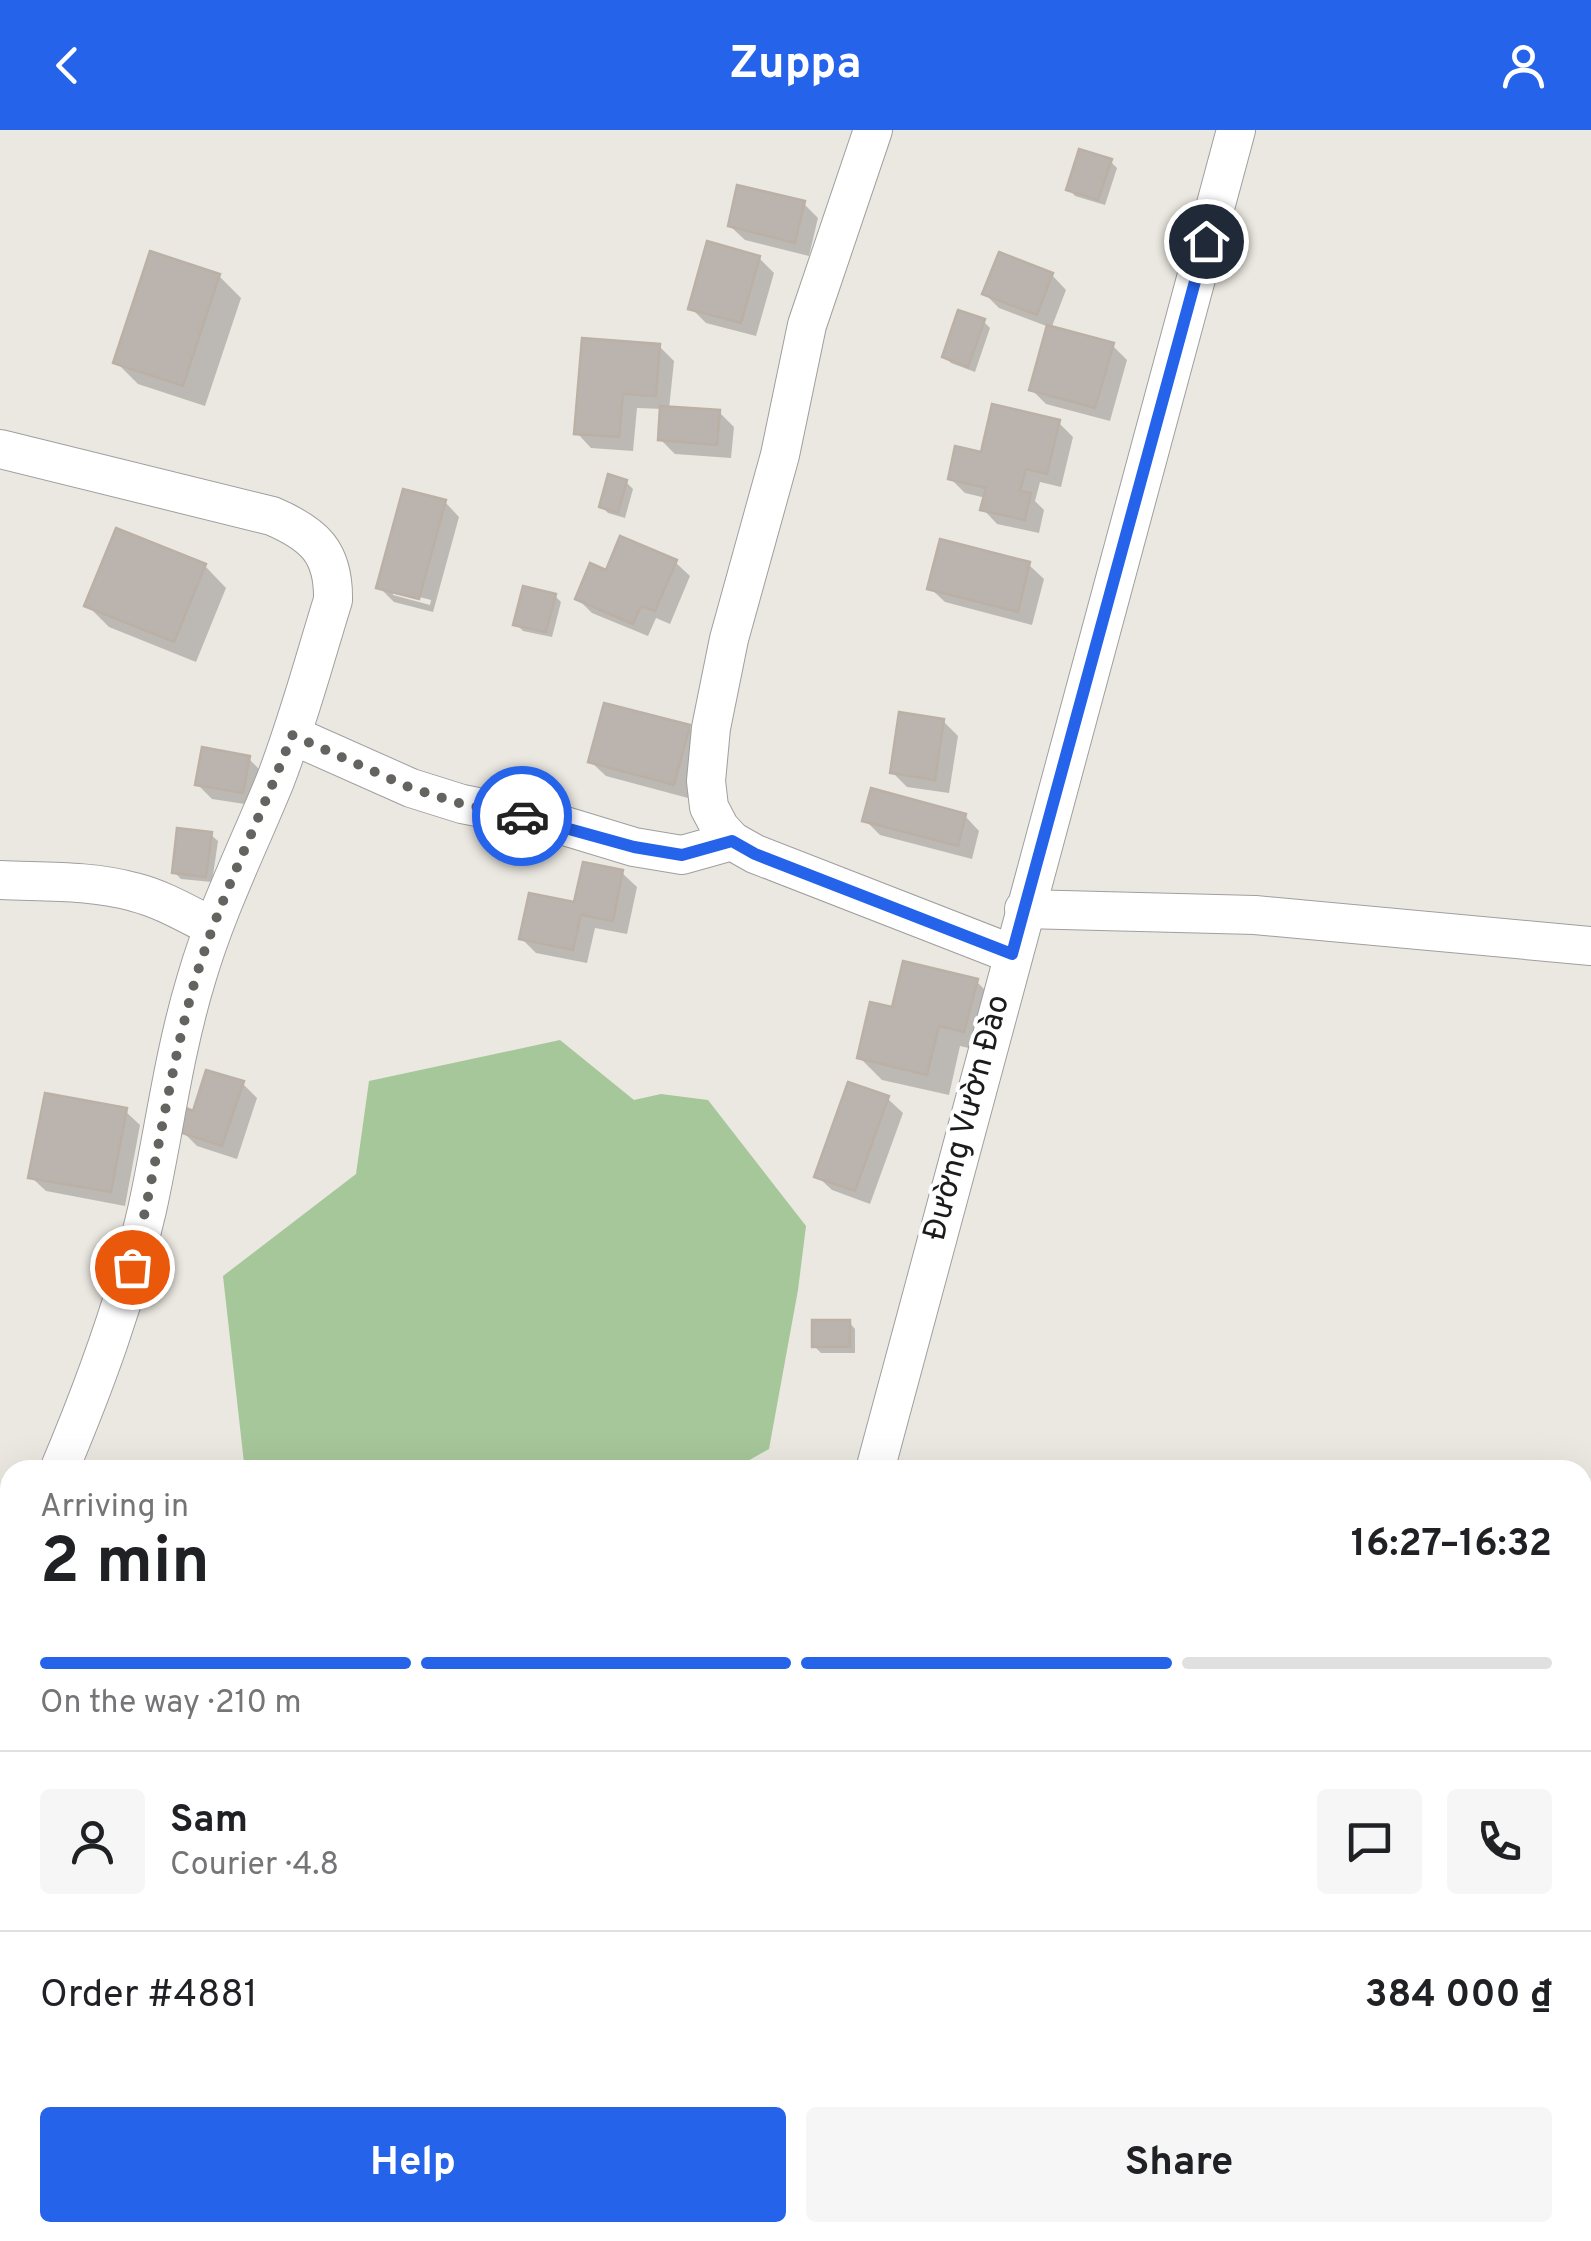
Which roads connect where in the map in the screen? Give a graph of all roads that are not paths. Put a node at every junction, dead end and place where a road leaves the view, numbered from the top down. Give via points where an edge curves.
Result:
1 (873, 130) edge
2 (1236, 130) edge
3 (0, 449) edge
4 (292, 735) junction
5 (732, 841) junction
6 (0, 880) edge
7 (1024, 909) junction
8 (213, 927) junction
9 (1591, 946) edge
10 (1012, 954) junction
11 (63, 1460) edge
12 (878, 1460) edge

1 - 5 street via 807,325 711,728 710,807
2 - 7 street, Đường Vườn Đào
3 - 4 street via 272,516 310,537 326,555 332,600
4 - 5 street via 411,788 634,847 682,855
4 - 8 street
5 - 10 street
6 - 8 street via 132,891
7 - 9 street via 1256,915
7 - 10 street, Đường Vườn Đào
8 - 11 street via 174,1060 125,1297
10 - 12 street, Đường Vườn Đào

